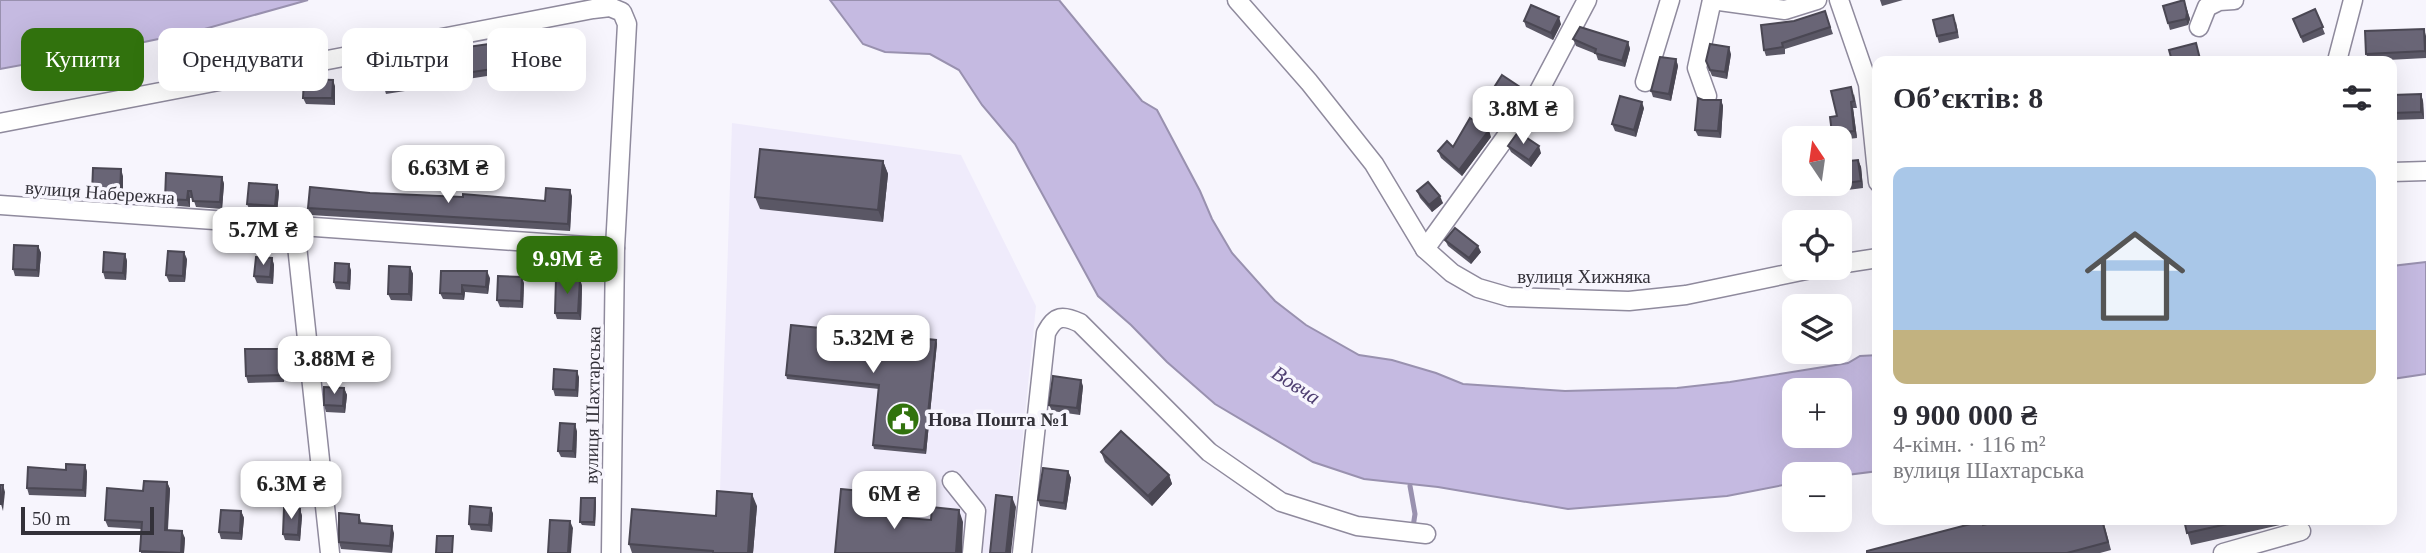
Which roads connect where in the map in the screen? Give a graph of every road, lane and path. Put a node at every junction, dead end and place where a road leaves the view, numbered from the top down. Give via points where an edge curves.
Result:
1 (1237, 0) edge
2 (1587, 0) edge
3 (1670, 0) edge
4 (1712, 0) edge
5 (1817, 0) edge
6 (1839, 0) edge
7 (2234, 0) edge
8 (2353, 0) edge
9 (2199, 27) dead end
10 (2338, 56) edge
11 (1645, 82) dead end
12 (1707, 96) dead end
13 (0, 122) edge
14 (1872, 123) edge
15 (2426, 171) edge
16 (2397, 172) edge
17 (0, 205) edge
18 (295, 227) junction
19 (615, 248) junction
20 (1425, 249) junction
21 (1872, 259) edge
22 (1852, 262) edge
23 (1782, 275) edge
24 (952, 481) dead end
25 (2301, 531) dead end
26 (1426, 534) dead end
27 (330, 553) edge
28 (611, 553) edge
29 (972, 553) edge
30 (1022, 553) edge
31 (2223, 553) edge

1 - 20 street, вулиця Хижняка via 1374,163
2 - 20 street via 1539,91
3 - 11 street
4 - 5 street via 1785,10
4 - 12 street via 1697,68
6 - 14 street via 1868,84
7 - 9 street via 2207,7
8 - 10 street
13 - 19 street, вулиця Шахтарська via 610,7 622,12 627,24
15 - 16 street
17 - 18 street, вулиця Набережна
18 - 19 street, вулиця Набережна
18 - 27 street
19 - 28 street, вулиця Шахтарська
20 - 23 street, вулиця Хижняка via 1478,288 1509,297 1629,301 1686,295
21 - 22 street
24 - 29 street via 976,511
25 - 31 street
26 - 30 street via 1357,526 1281,502 1209,452 1080,323 1060,318 1046,333

